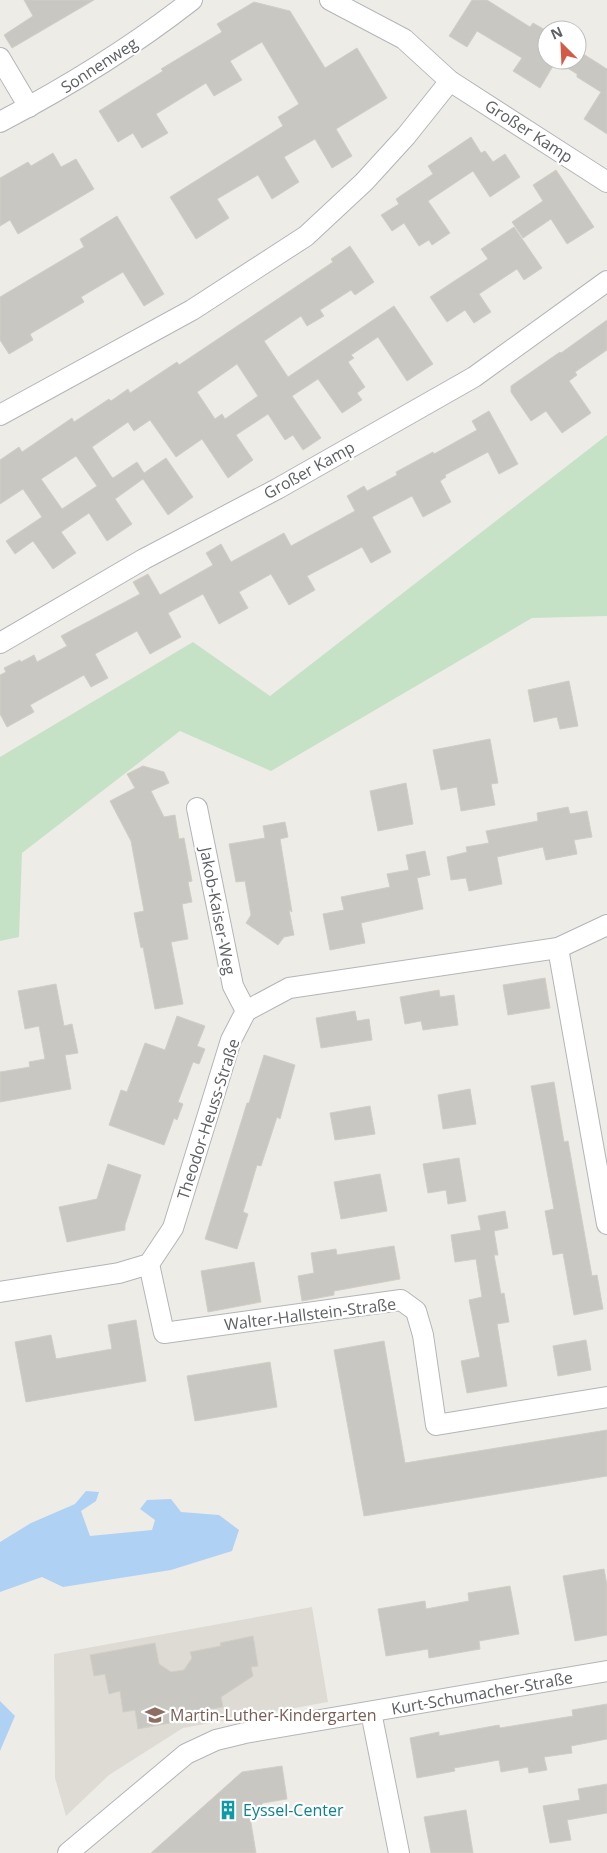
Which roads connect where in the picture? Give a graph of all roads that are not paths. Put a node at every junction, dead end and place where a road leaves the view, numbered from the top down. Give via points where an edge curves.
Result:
1 (192, 0) edge
2 (330, 0) edge
3 (0, 58) edge
4 (450, 81) junction
5 (29, 106) junction
6 (0, 122) edge
7 (607, 182) edge
8 (607, 281) edge
9 (0, 415) edge
10 (0, 644) edge
11 (197, 808) dead end
12 (607, 925) edge
13 (558, 948) junction
14 (246, 1011) junction
15 (607, 1224) edge
16 (149, 1264) junction
17 (0, 1292) edge
18 (607, 1397) edge
19 (607, 1671) edge
20 (370, 1712) junction
21 (68, 1853) edge
22 (399, 1853) edge

1 - 5 street, Sonnenweg via 156,28 52,95
2 - 4 street, Großer Kamp via 404,39
3 - 5 street
4 - 7 street, Großer Kamp
4 - 9 street via 364,182 306,236 192,310
5 - 6 street, Sonnenweg
8 - 10 street, Großer Kamp via 474,377 277,489 144,559
11 - 14 street, Jakob-Kaiser-Weg via 233,986
12 - 13 street
13 - 14 street via 289,988
13 - 15 street
14 - 16 street, Theodor-Heuss-Straße via 231,1040 173,1228
16 - 17 street via 119,1273
16 - 18 street, Walter-Hallstein-Straße via 164,1333 401,1300 416,1311 423,1335 436,1425
19 - 20 street, Kurt-Schumacher-Straße
20 - 21 street, Kurt-Schumacher-Straße via 245,1733 209,1743 186,1754
20 - 22 street

